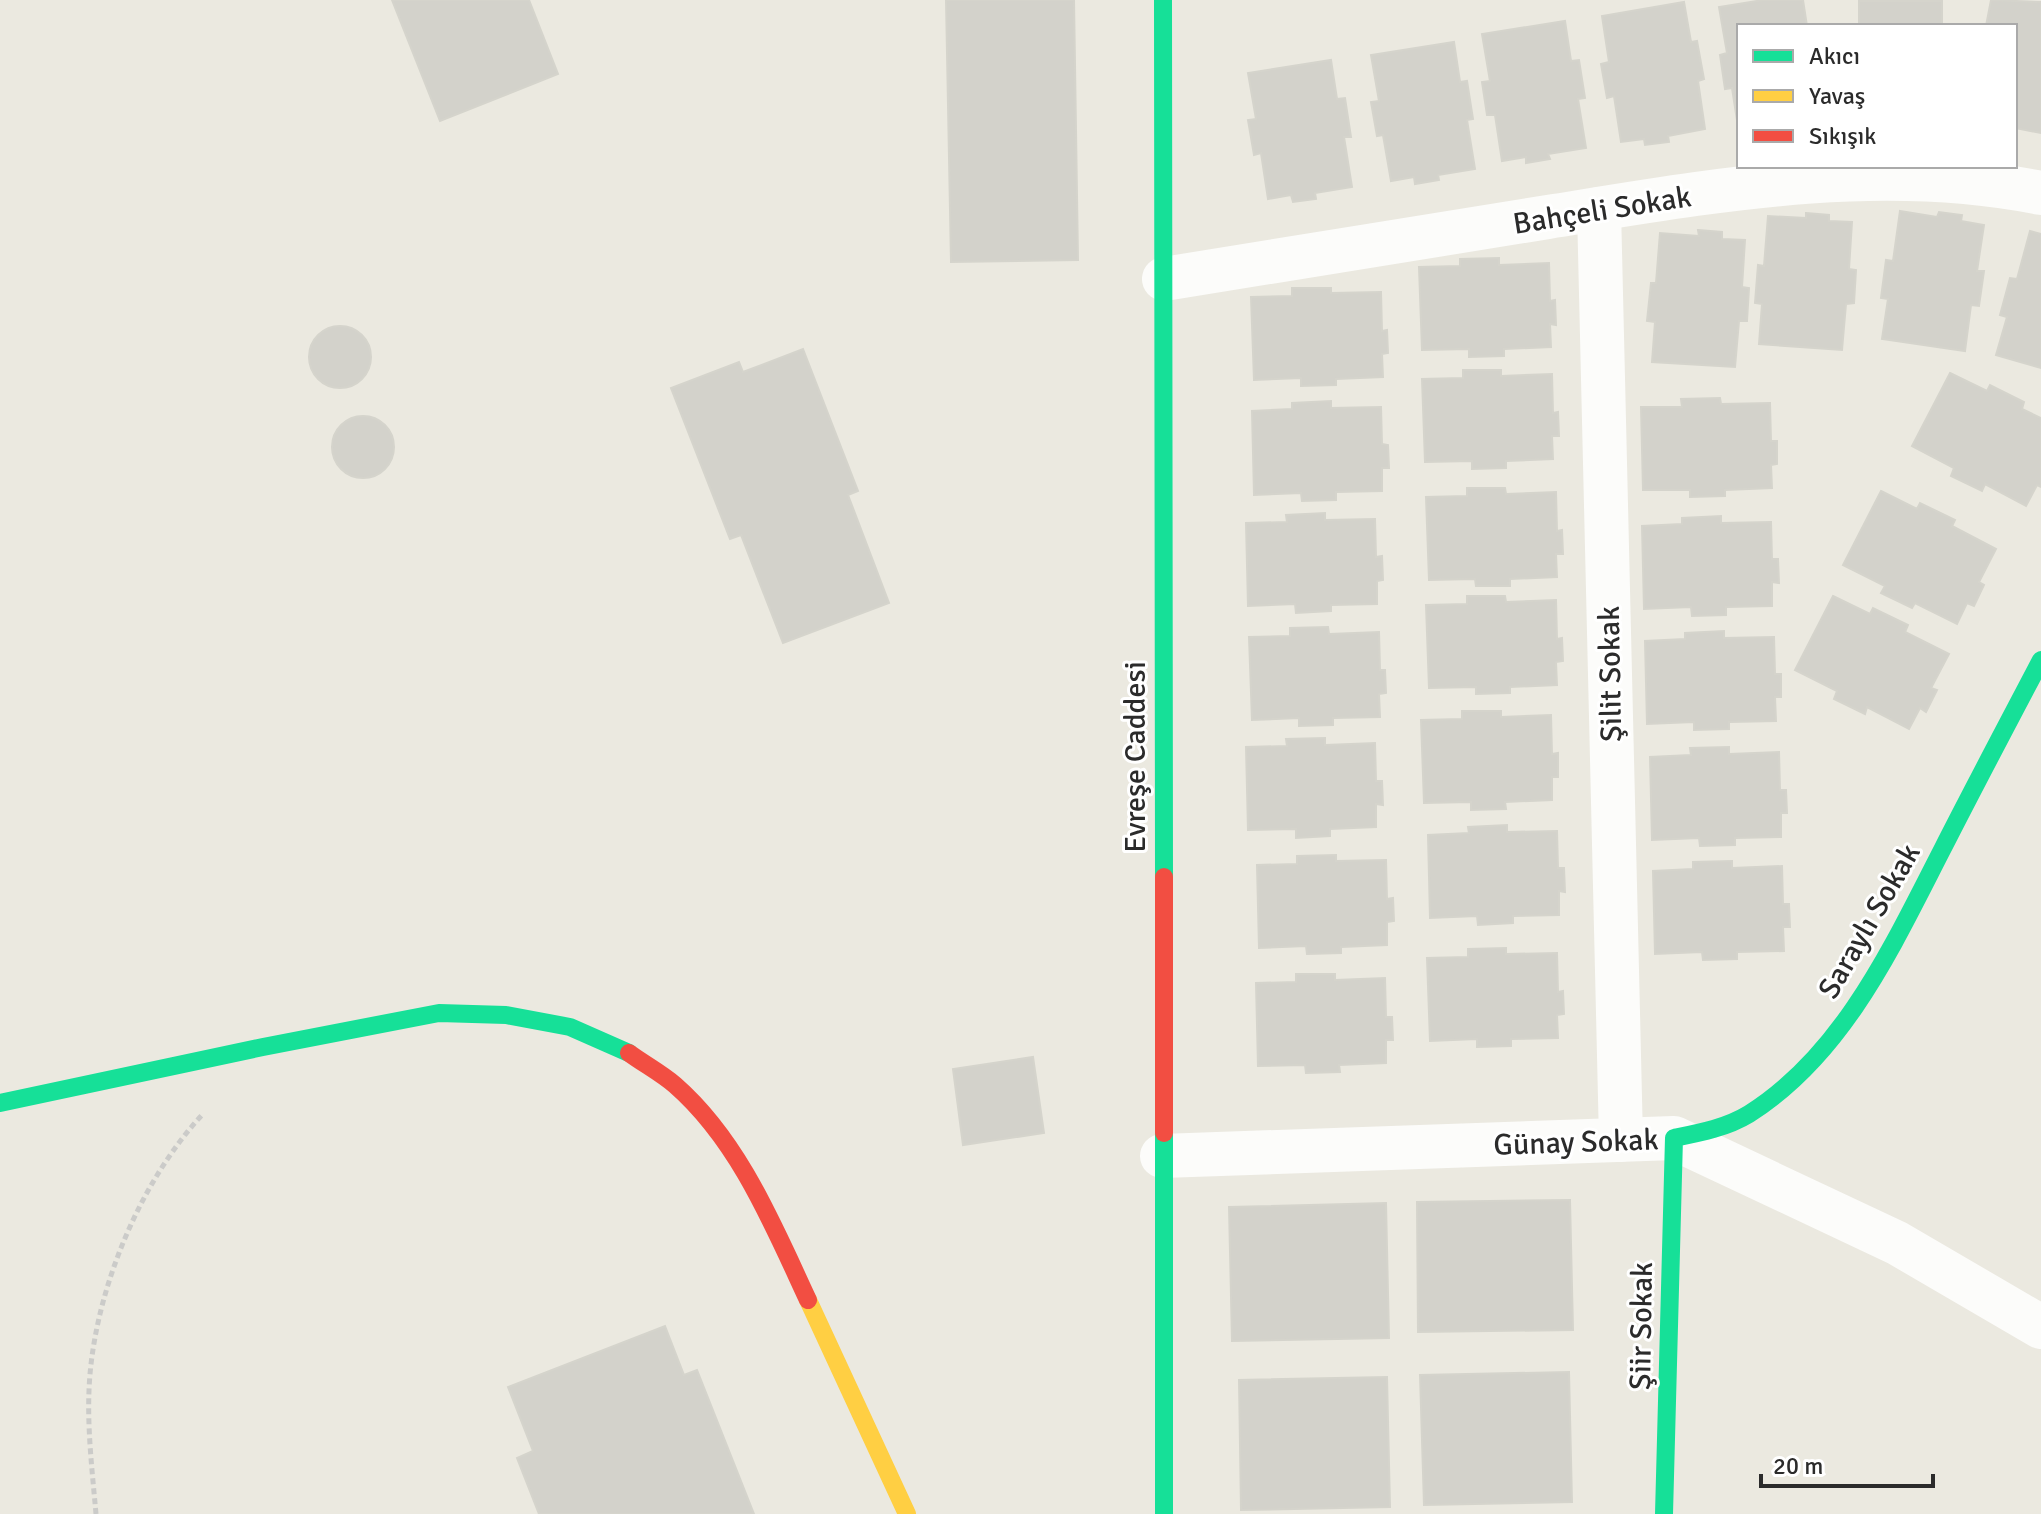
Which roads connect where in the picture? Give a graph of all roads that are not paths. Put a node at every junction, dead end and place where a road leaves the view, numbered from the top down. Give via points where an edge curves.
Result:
1 (1163, 0) edge
2 (2041, 193) edge
3 (1599, 209) junction
4 (1164, 279) junction
5 (2041, 660) edge
6 (0, 1103) edge
7 (1674, 1138) junction
8 (1621, 1140) junction
9 (1162, 1156) junction
10 (2041, 1327) edge
11 (907, 1514) edge
12 (1164, 1514) edge
13 (1664, 1514) edge

1 - 4 street, Evreşe Caddesi
2 - 3 street, Bahçeli Sokak via 1981,183 1849,178
3 - 4 street, Bahçeli Sokak
3 - 8 street, Şilit Sokak
4 - 9 street, Evreşe Caddesi
5 - 7 street, Saraylı Sokak via 1903,924 1829,1042 1789,1084 1748,1115
6 - 11 street via 439,1013 506,1015 570,1027 622,1048 675,1085 711,1123 746,1173
7 - 8 street, Günay Sokak
7 - 10 street, Günay Sokak via 1897,1243
7 - 13 street, Şiir Sokak
8 - 9 street, Günay Sokak
9 - 12 street, Evreşe Caddesi

